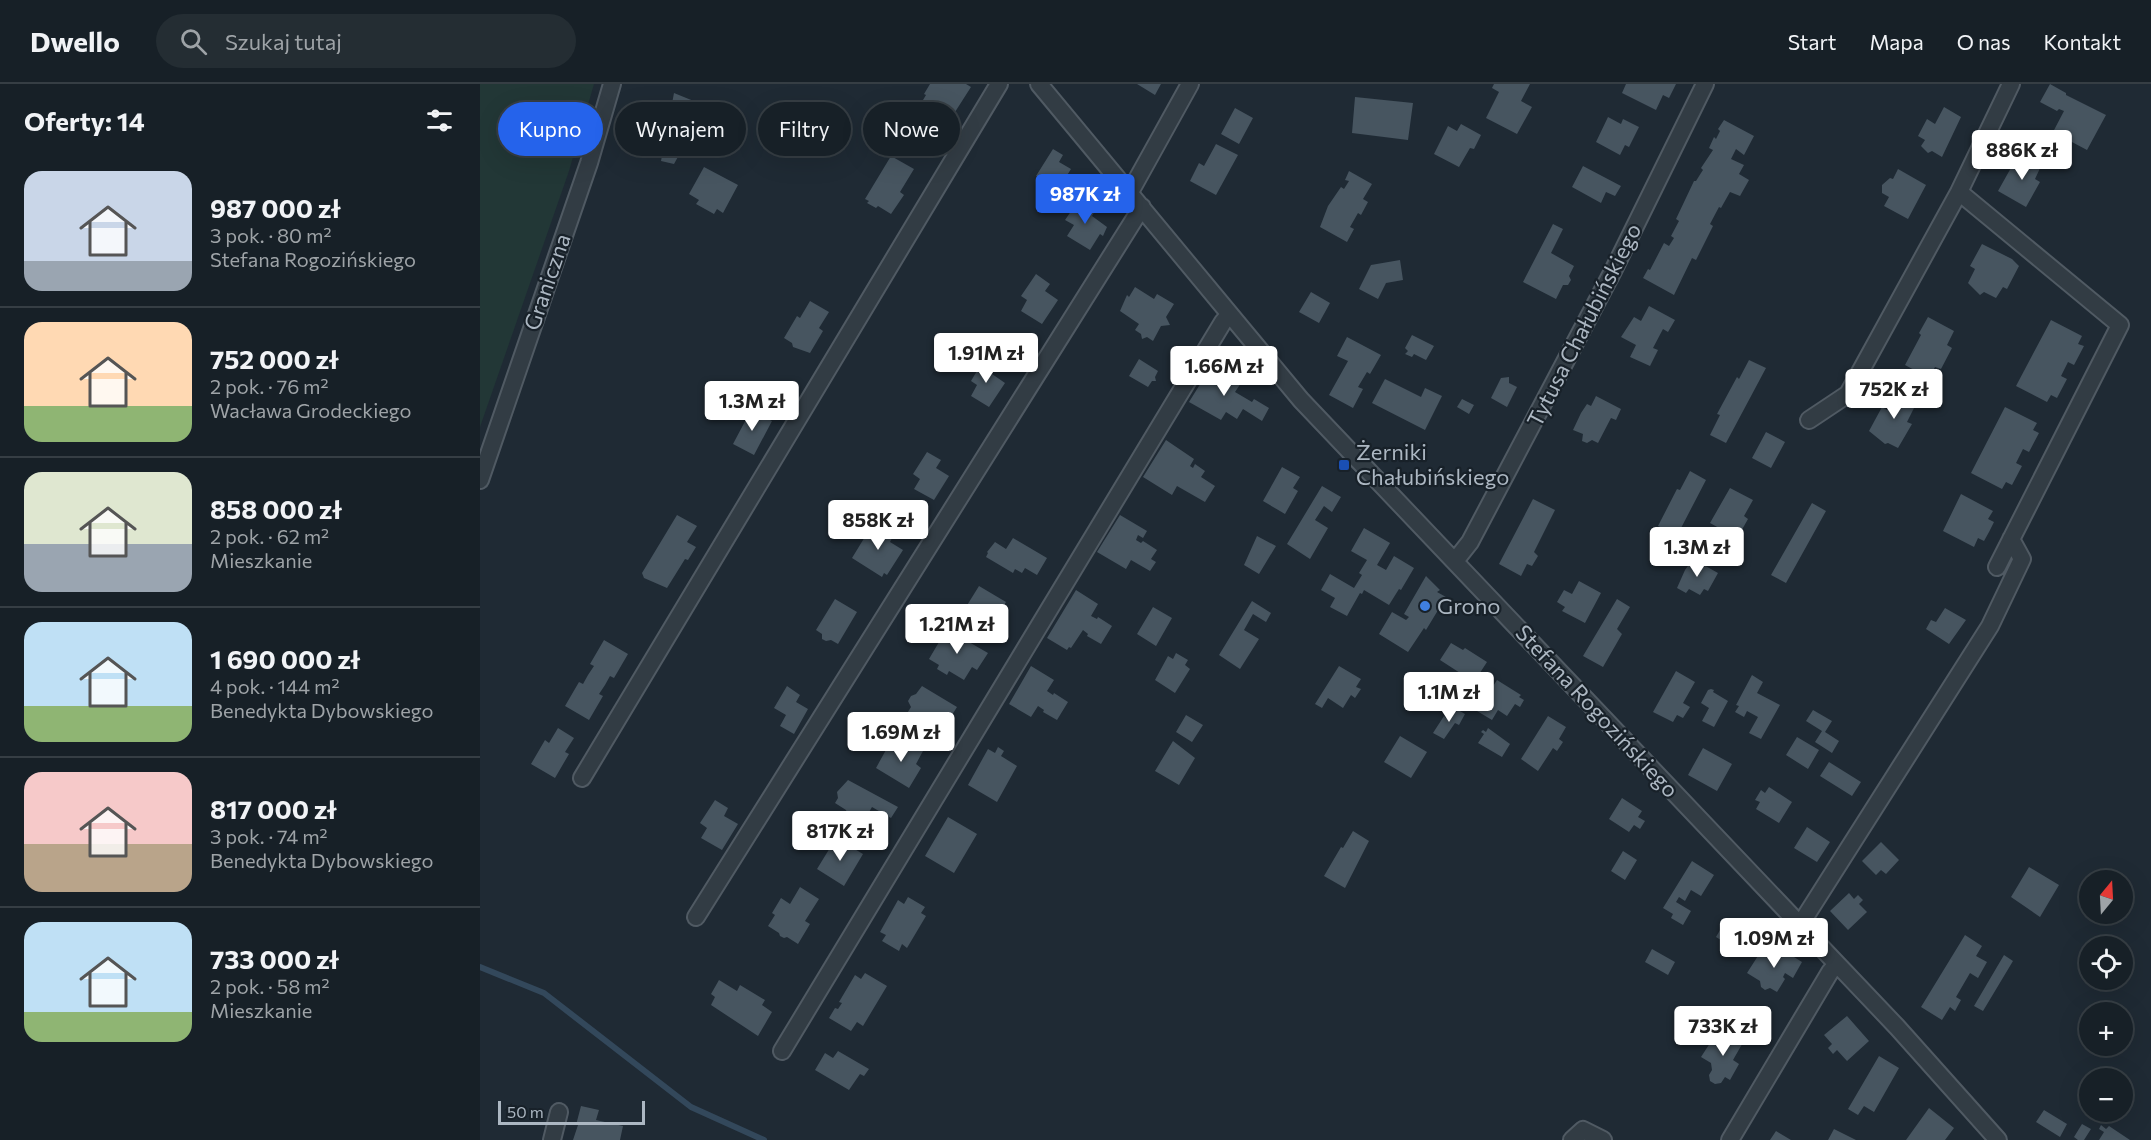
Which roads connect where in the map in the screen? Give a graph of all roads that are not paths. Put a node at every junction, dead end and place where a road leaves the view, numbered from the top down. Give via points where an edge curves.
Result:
1 (612, 84) edge
2 (999, 84) edge
3 (1038, 84) edge
4 (1190, 84) edge
5 (1705, 84) edge
6 (2011, 84) edge
7 (1130, 192) junction
8 (1959, 192) junction
9 (1142, 207) junction
10 (1229, 315) junction
11 (1809, 420) dead end
12 (480, 480) edge
13 (2011, 539) junction
14 (1455, 561) junction
15 (1997, 567) dead end
16 (582, 778) dead end
17 (696, 917) dead end
18 (1800, 926) junction
19 (1837, 964) junction
20 (782, 1050) dead end
21 (559, 1112) dead end
22 (552, 1140) edge
23 (1572, 1140) edge
24 (1603, 1140) edge
25 (1730, 1140) edge
26 (1998, 1140) edge

1 - 12 street, Graniczna via 589,163
2 - 16 street
3 - 7 street, Stefana Rogozińskiego
4 - 7 street
5 - 14 street, Tytusa Chałubińskiego via 1613,271 1470,542
6 - 8 street
7 - 9 street, Stefana Rogozińskiego
8 - 11 street via 1848,394
8 - 13 street via 2120,325
9 - 10 street, Stefana Rogozińskiego
9 - 17 street
10 - 14 street, Stefana Rogozińskiego via 1301,400
10 - 20 street
13 - 15 street
13 - 18 street via 2022,558 1990,626
14 - 18 street, Stefana Rogozińskiego
18 - 19 street, Stefana Rogozińskiego
19 - 25 street
19 - 26 street, Stefana Rogozińskiego
21 - 22 street
23 - 24 street via 1583,1130

